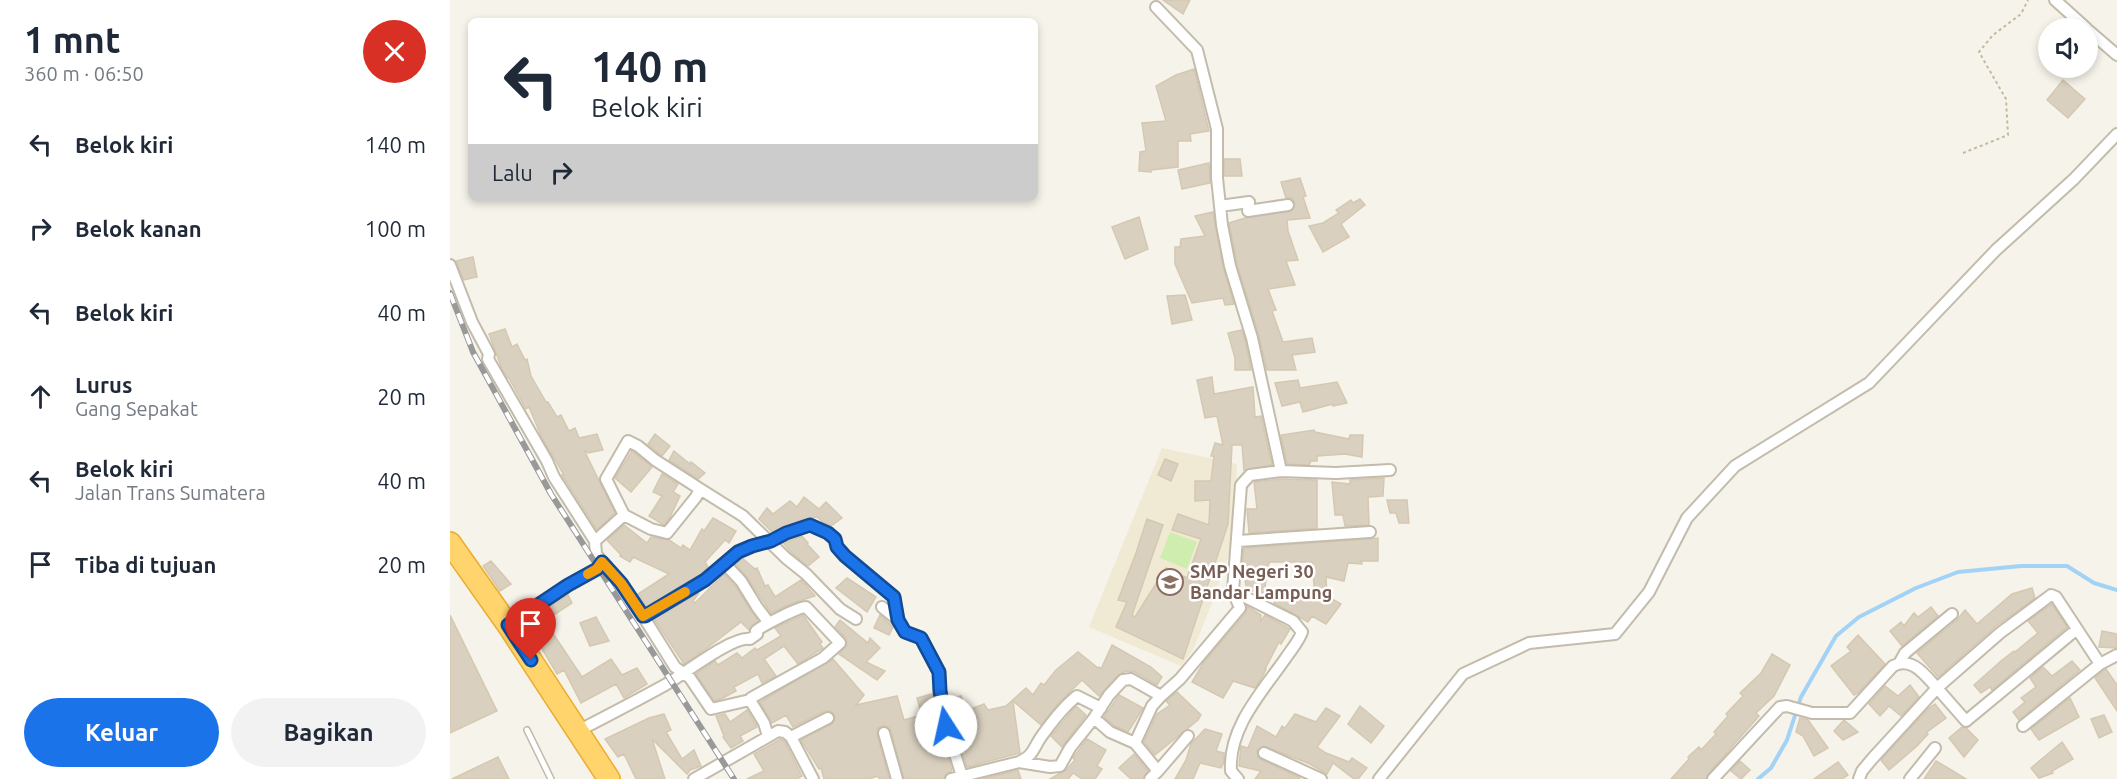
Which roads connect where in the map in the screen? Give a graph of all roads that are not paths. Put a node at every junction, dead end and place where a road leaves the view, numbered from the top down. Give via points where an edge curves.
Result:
1 (2055, 0) edge
2 (1156, 7) dead end
3 (2075, 18) edge
4 (2098, 39) edge
5 (2117, 55) edge
6 (2117, 134) edge
7 (1288, 205) dead end
8 (1220, 206) junction
9 (450, 265) edge
10 (1390, 470) dead end
11 (1281, 471) junction
12 (700, 489) junction
13 (624, 515) junction
14 (1370, 532) dead end
15 (595, 541) junction
16 (771, 541) junction
17 (1238, 541) junction
18 (450, 543) edge
19 (602, 562) junction
20 (725, 564) junction
21 (1233, 591) junction
22 (882, 607) dead end
23 (1952, 614) dead end
24 (643, 616) junction
25 (856, 619) dead end
26 (898, 620) junction
27 (769, 623) junction
28 (508, 625) junction
29 (2077, 629) junction
30 (2117, 655) edge
31 (1900, 662) junction
32 (2100, 664) junction
33 (684, 673) junction
34 (1937, 688) junction
35 (1161, 696) junction
36 (750, 700) junction
37 (1101, 708) junction
38 (828, 718) dead end
39 (1094, 718) junction
40 (2024, 726) dead end
41 (527, 730) dead end
42 (578, 731) junction
43 (884, 733) dead end
44 (768, 736) junction
45 (1188, 736) dead end
46 (791, 737) junction
47 (1135, 743) junction
48 (1935, 748) dead end
49 (1264, 753) dead end
50 (1019, 762) junction
51 (996, 774) edge
52 (1154, 775) edge
53 (1719, 776) edge
54 (956, 778) edge
55 (551, 779) edge
56 (609, 779) edge
57 (694, 779) edge
58 (813, 779) edge
59 (897, 779) edge
60 (1238, 779) edge
61 (1321, 779) edge
62 (1379, 779) edge
63 (1859, 779) edge
64 (1910, 779) edge

1 - 3 street
2 - 8 street via 1197,50 1217,129
4 - 5 street
6 - 62 street via 1996,250 1869,383 1735,466 1687,518 1650,592 1615,633 1529,643 1463,674
7 - 8 street via 1248,211 1249,202
8 - 11 street via 1230,266 1252,338
9 - 15 street via 488,359
10 - 11 street
11 - 17 street via 1250,475 1241,484
12 - 13 street via 667,533
12 - 13 street via 628,441 606,479
12 - 16 street via 743,516
13 - 15 street
14 - 17 street
15 - 19 street via 596,554
16 - 20 street via 738,552
16 - 25 street via 840,609
16 - 26 street via 810,525 828,533 845,556 894,597
17 - 21 street
18 - 28 highway
19 - 24 street
19 - 28 street via 597,569
20 - 24 street
20 - 27 street
21 - 35 street via 1240,608
21 - 60 street via 1293,621 1302,632 1244,717 1230,764
22 - 26 street
23 - 31 street via 1905,653
24 - 33 street via 675,667
26 - 54 street via 905,632 921,638 939,672
27 - 33 street via 750,639 736,641
27 - 36 street via 806,607 840,643 823,658
28 - 42 highway
29 - 32 street
29 - 34 street via 1966,721
29 - 34 street via 2051,595
30 - 32 street
31 - 34 street via 1914,665
31 - 53 street via 1850,713 1812,713 1780,707
32 - 40 street
33 - 36 street via 711,709
33 - 42 street
34 - 63 street via 1872,759
35 - 37 street via 1131,679 1123,680
35 - 47 street via 1152,706
36 - 44 street via 765,723
37 - 39 street
37 - 50 street via 1077,696 1040,738 1031,756
38 - 46 street
39 - 47 street via 1110,732
39 - 50 street via 1060,766
41 - 55 lane
42 - 56 highway
43 - 59 street
44 - 46 street via 781,731
44 - 57 street
45 - 52 street
46 - 58 street
47 - 52 street
48 - 64 street
49 - 61 street
50 - 51 street
51 - 54 street

